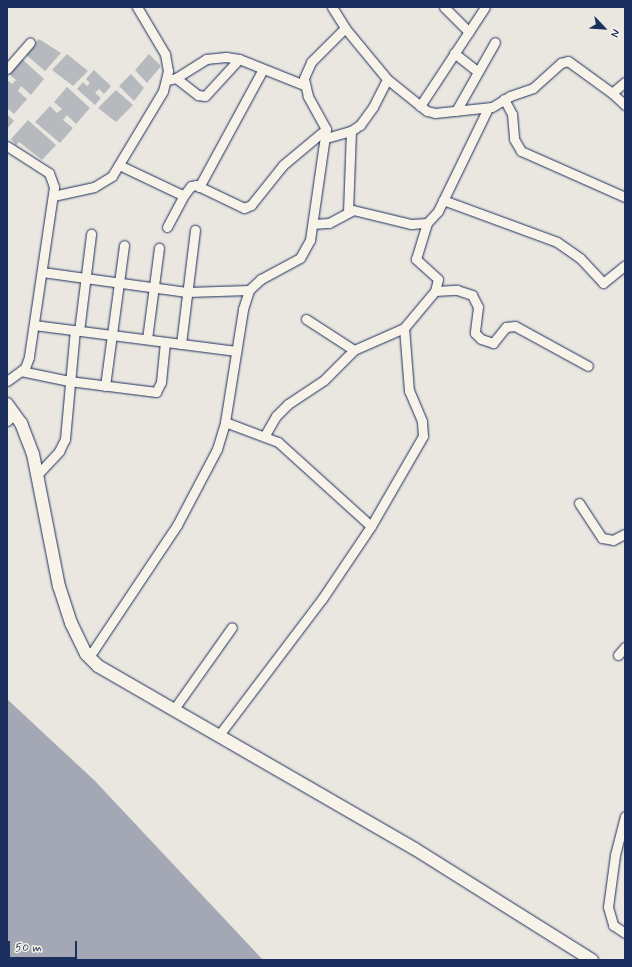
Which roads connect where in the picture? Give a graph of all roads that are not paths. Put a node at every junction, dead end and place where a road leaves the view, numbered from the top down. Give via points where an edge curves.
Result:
1 (137, 7) edge
2 (332, 7) edge
3 (444, 7) edge
4 (485, 7) edge
5 (345, 28) junction
6 (468, 32) junction
7 (494, 42) dead end
8 (30, 43) dead end
9 (454, 53) junction
10 (239, 59) junction
11 (7, 69) edge
12 (262, 69) junction
13 (476, 71) junction
14 (172, 79) junction
15 (387, 79) junction
16 (625, 82) edge
17 (304, 85) junction
18 (612, 93) junction
19 (504, 99) junction
20 (625, 105) edge
21 (420, 106) junction
22 (488, 108) junction
23 (456, 111) junction
24 (351, 131) junction
25 (326, 134) junction
26 (7, 146) edge
27 (119, 165) junction
28 (199, 187) junction
29 (184, 195) junction
30 (53, 196) junction
31 (625, 197) edge
32 (443, 200) junction
33 (348, 212) junction
34 (426, 223) junction
35 (313, 224) junction
36 (167, 227) dead end
37 (196, 230) dead end
38 (91, 234) dead end
39 (124, 245) dead end
40 (159, 248) dead end
41 (625, 265) edge
42 (42, 272) junction
43 (86, 278) junction
44 (119, 283) junction
45 (154, 288) junction
46 (249, 290) junction
47 (435, 291) junction
48 (187, 292) junction
49 (306, 319) dead end
50 (34, 325) junction
51 (404, 328) junction
52 (77, 330) junction
53 (112, 335) junction
54 (147, 339) junction
55 (165, 342) junction
56 (181, 344) junction
57 (236, 350) junction
58 (354, 350) junction
59 (588, 366) dead end
60 (21, 372) junction
61 (7, 381) edge
62 (69, 381) junction
63 (105, 386) junction
64 (10, 413) edge
65 (226, 422) junction
66 (265, 435) junction
67 (37, 475) junction
68 (579, 503) dead end
69 (371, 526) junction
70 (625, 534) edge
71 (232, 626) dead end
72 (625, 647) edge
73 (618, 655) dead end
74 (89, 657) junction
75 (174, 709) junction
76 (219, 735) junction
77 (625, 816) edge
78 (622, 836) edge
79 (625, 933) edge
80 (592, 960) edge

1 - 14 street via 164,54
2 - 5 street
3 - 6 street
4 - 6 street
5 - 15 street
5 - 17 street via 311,62
6 - 9 street
7 - 13 street
8 - 11 street
9 - 13 street
9 - 21 street
10 - 12 street
10 - 14 street via 206,59
10 - 14 street via 205,96 198,95
12 - 17 street
12 - 28 street
13 - 23 street
14 - 27 street
15 - 21 street
15 - 24 street via 367,118
16 - 18 street
17 - 25 street
18 - 19 street via 568,61 561,63 533,88
18 - 20 street
19 - 22 street
19 - 31 street via 512,114 515,144 521,151
21 - 23 street via 431,113
22 - 23 street
22 - 32 street
24 - 25 street
24 - 33 street
25 - 28 street via 283,165 247,207 241,207
25 - 35 street
26 - 30 street via 49,173 54,182
27 - 29 street
27 - 30 street via 112,176 94,188
28 - 29 street via 193,185
29 - 36 street
30 - 42 street
32 - 34 street via 433,218
32 - 41 street via 557,242 580,258 603,283
33 - 34 street via 365,212 411,224
33 - 35 street via 329,223
34 - 47 street via 416,259 438,279
35 - 46 street via 310,240 300,258 261,279
37 - 48 street
38 - 43 street
39 - 44 street
40 - 45 street
42 - 43 street
42 - 50 street
43 - 44 street
43 - 52 street
44 - 45 street
44 - 53 street
45 - 48 street
45 - 54 street
46 - 48 street
46 - 57 street
47 - 51 street
47 - 59 street via 457,290 472,295 478,307 475,333 481,339 493,343 506,328 516,326
48 - 56 street
49 - 58 street
50 - 52 street
50 - 60 street via 28,364
51 - 58 street
51 - 69 street via 409,391 424,429 420,443
52 - 53 street
52 - 62 street
53 - 54 street
53 - 63 street
54 - 55 street
55 - 56 street
55 - 63 street via 158,390 152,392
56 - 57 street
57 - 65 street
58 - 66 street via 324,380 281,410
60 - 61 street
60 - 62 street
62 - 63 street
62 - 67 street via 63,445
64 - 67 street via 28,439
65 - 66 street
65 - 74 street via 217,449 177,525
66 - 69 street via 284,446
67 - 74 street via 60,586 79,643
68 - 70 street via 602,538 613,540
69 - 76 street via 322,600
71 - 75 street
72 - 73 street
74 - 75 street via 98,666
75 - 76 street
76 - 80 street via 415,849
77 - 78 street
78 - 79 street via 608,907 613,925

